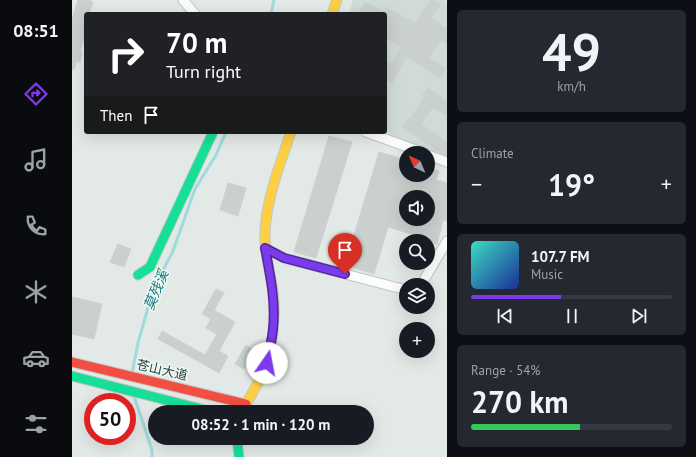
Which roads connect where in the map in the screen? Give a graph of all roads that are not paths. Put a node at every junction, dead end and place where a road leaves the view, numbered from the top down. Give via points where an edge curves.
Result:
1 (183, 0) edge
2 (337, 0) edge
3 (193, 12) edge
4 (333, 12) edge
5 (212, 134) edge
6 (290, 134) edge
7 (372, 134) edge
8 (405, 146) edge
9 (435, 157) edge
10 (447, 162) edge
11 (447, 241) edge
12 (265, 248) junction
13 (138, 275) dead end
14 (424, 278) edge
15 (399, 288) edge
16 (72, 362) edge
17 (72, 376) edge
18 (183, 405) edge
19 (235, 405) edge
20 (246, 405) edge
21 (238, 445) edge
22 (239, 457) edge

1 - 3 street
2 - 4 main road
5 - 13 main road via 150,267
6 - 12 main road via 267,208
7 - 8 street
9 - 10 street
11 - 14 street
12 - 15 street via 284,258
12 - 20 main road via 271,283 273,328 265,368
16 - 19 main road, 苍山大道 via 195,391
17 - 18 main road
21 - 22 main road

